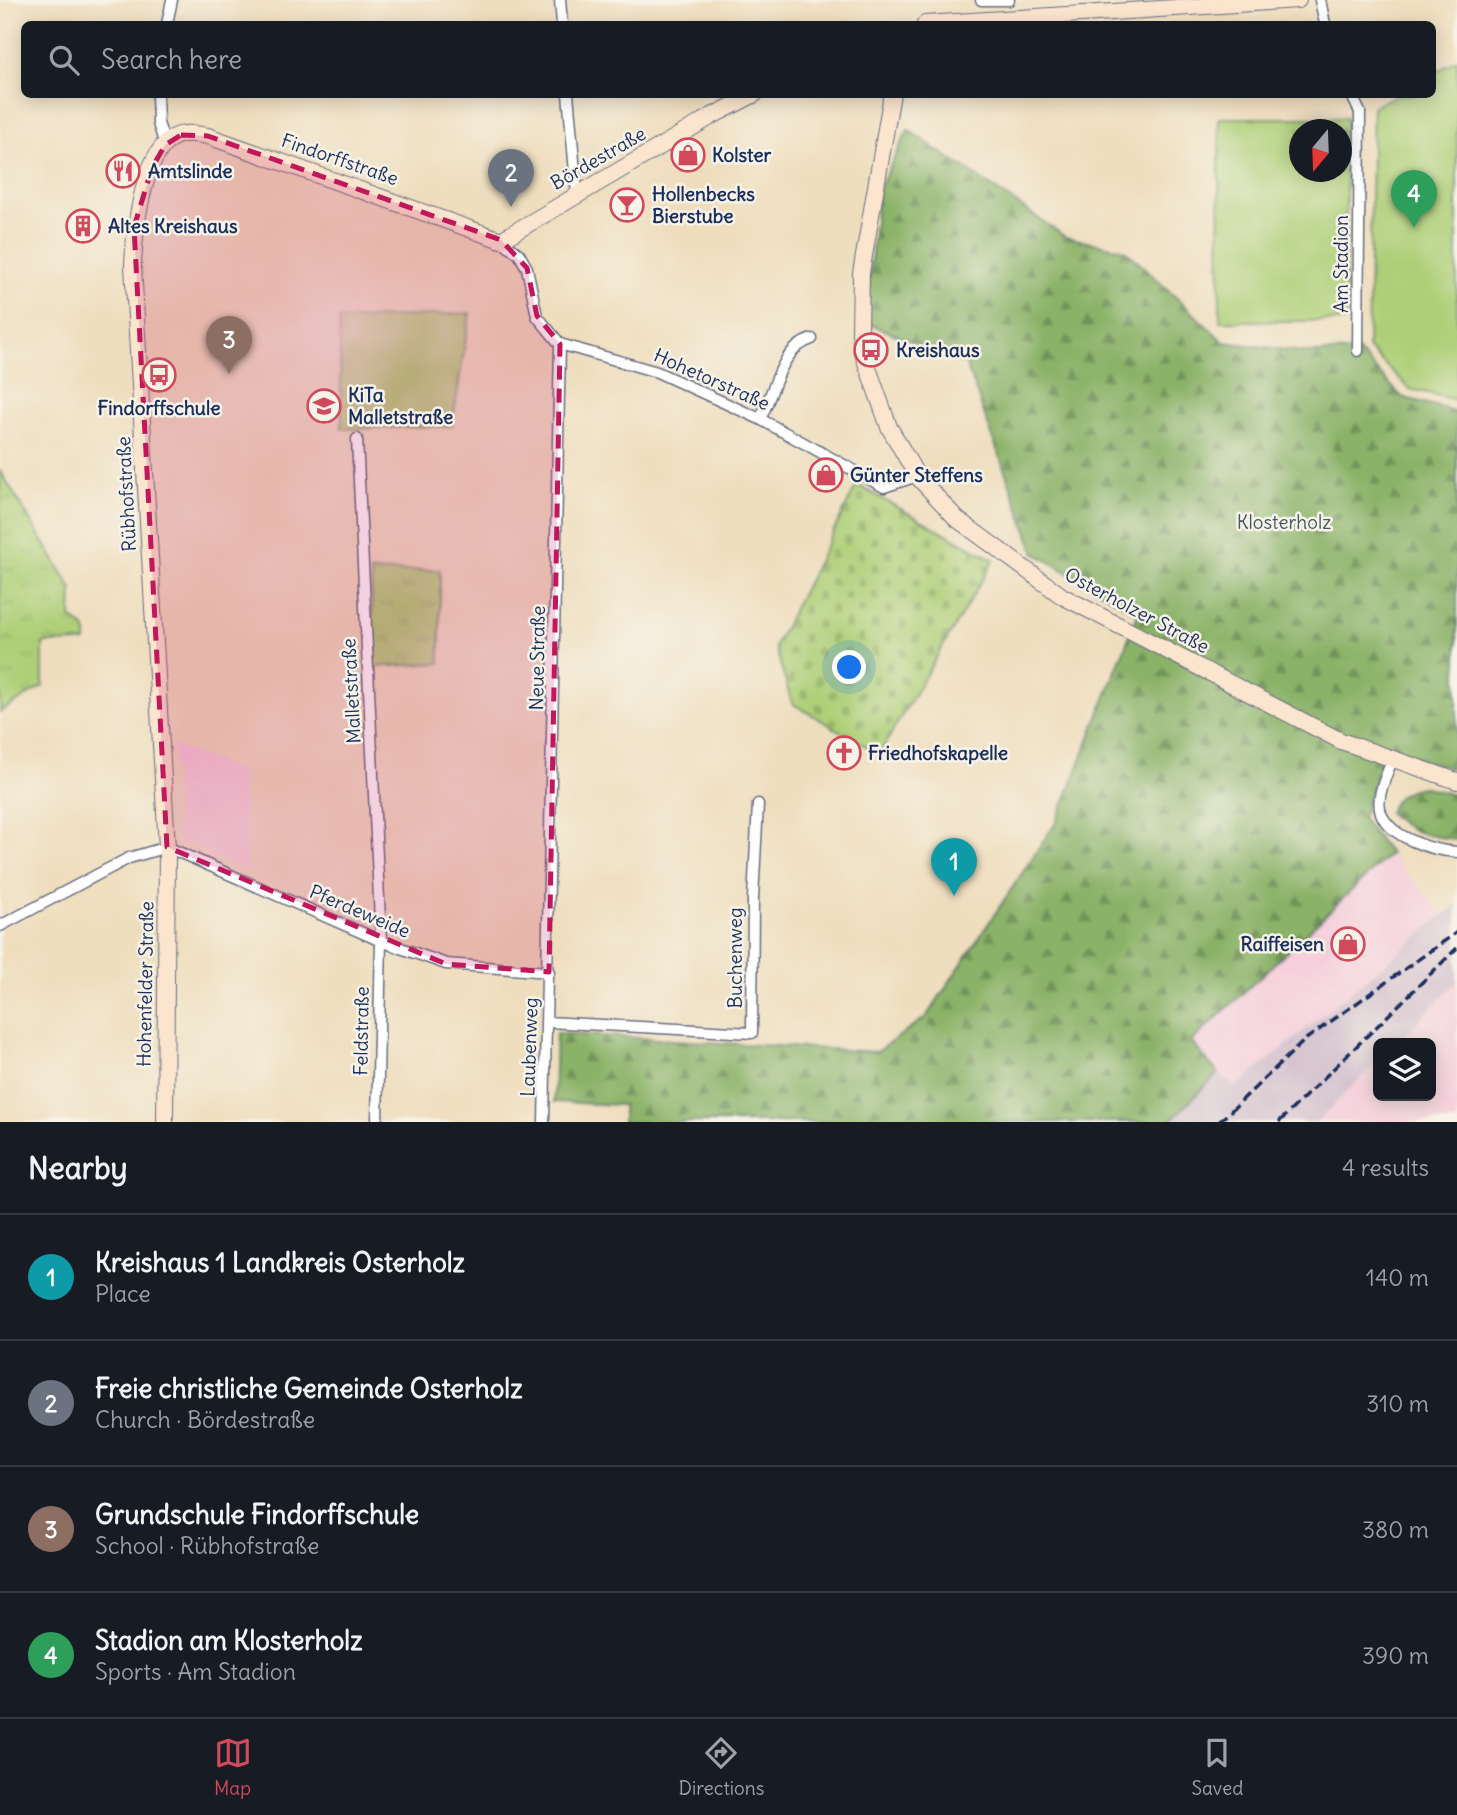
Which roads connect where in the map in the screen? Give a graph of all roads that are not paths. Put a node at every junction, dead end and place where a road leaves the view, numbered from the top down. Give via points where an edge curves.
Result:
1 (172, 0) edge
2 (560, 0) edge
3 (981, 0) edge
4 (1009, 0) edge
5 (1298, 0) edge
6 (1320, 0) edge
7 (1128, 5) edge
8 (168, 21) edge
9 (562, 21) edge
10 (957, 21) edge
11 (1324, 21) edge
12 (158, 98) edge
13 (568, 98) edge
14 (748, 98) edge
15 (891, 98) edge
16 (1353, 98) edge
17 (165, 145) junction
18 (578, 194) junction
19 (501, 240) junction
20 (812, 339) dead end
21 (560, 345) junction
22 (1358, 351) dead end
23 (760, 419) junction
24 (357, 439) dead end
25 (917, 476) junction
26 (1392, 760) junction
27 (1457, 781) edge
28 (758, 804) dead end
29 (167, 847) junction
30 (1457, 852) edge
31 (0, 926) edge
32 (380, 941) junction
33 (549, 972) junction
34 (547, 1022) junction
35 (165, 1122) edge
36 (377, 1122) edge
37 (544, 1122) edge

1 - 8 street
2 - 9 street
3 - 4 street
5 - 7 street
6 - 11 street
7 - 10 street
12 - 17 street
13 - 18 street
14 - 18 street, Bördestraße
15 - 25 street, Osterholzer Straße via 861,273 860,333 889,427
16 - 22 street, Am Stadion via 1360,112
17 - 19 street, Findorffstraße via 181,135 208,136
17 - 29 street, Rübhofstraße via 152,168 134,227 133,266
18 - 19 street, Bördestraße
19 - 21 street via 519,254 527,268 537,316
20 - 23 street via 800,342 775,378 773,396
21 - 23 street, Hohetorstraße via 657,372
21 - 33 street, Neue Straße
23 - 25 street, Hohetorstraße via 884,487
24 - 32 street, Malletstraße
25 - 26 street, Osterholzer Straße via 957,519 1062,596 1340,741
26 - 27 street, Osterholzer Straße
26 - 30 street via 1380,798 1381,814 1397,832 1429,847
28 - 34 street, Buchenweg via 752,1033
29 - 31 street via 129,858
29 - 32 street, Pferdeweide
29 - 35 street, Hohenfelder Straße
32 - 33 street, Pferdeweide via 446,964
32 - 36 street, Feldstraße
33 - 34 street, Laubenweg
34 - 37 street, Laubenweg

